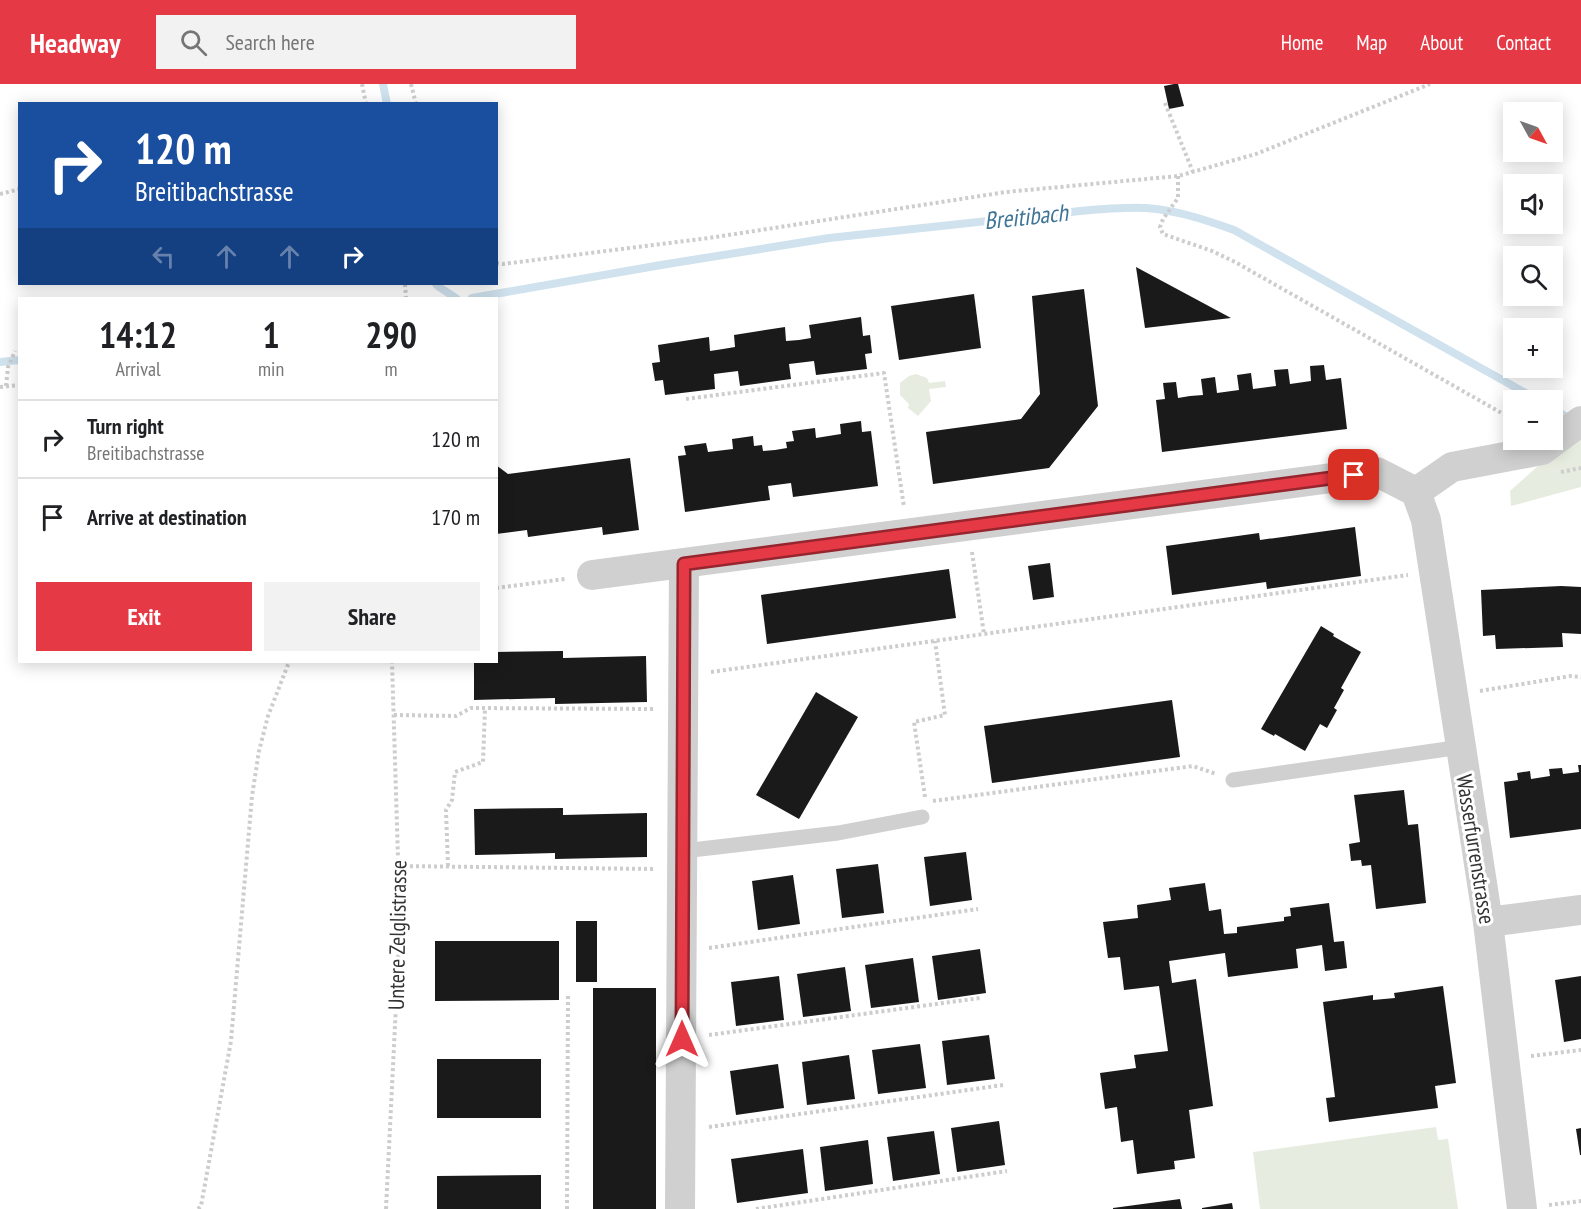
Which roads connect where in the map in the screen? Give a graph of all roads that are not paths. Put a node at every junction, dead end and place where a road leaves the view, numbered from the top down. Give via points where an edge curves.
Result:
1 (1581, 421) edge
2 (1416, 492) junction
3 (684, 564) junction
4 (592, 575) road end
5 (1461, 747) junction
6 (1233, 780) road end
7 (922, 817) dead end
8 (683, 860) junction
9 (1581, 910) edge
10 (1488, 922) junction
11 (680, 1209) edge
12 (1522, 1209) edge

1 - 2 street via 1542,450 1452,467
2 - 3 street via 1377,472
2 - 5 street, Wasserfurrenstrasse via 1426,520
3 - 4 street
3 - 8 street
5 - 6 lane
5 - 10 street, Wasserfurrenstrasse
7 - 8 lane
8 - 11 street
9 - 10 street
10 - 12 street, Wasserfurrenstrasse

